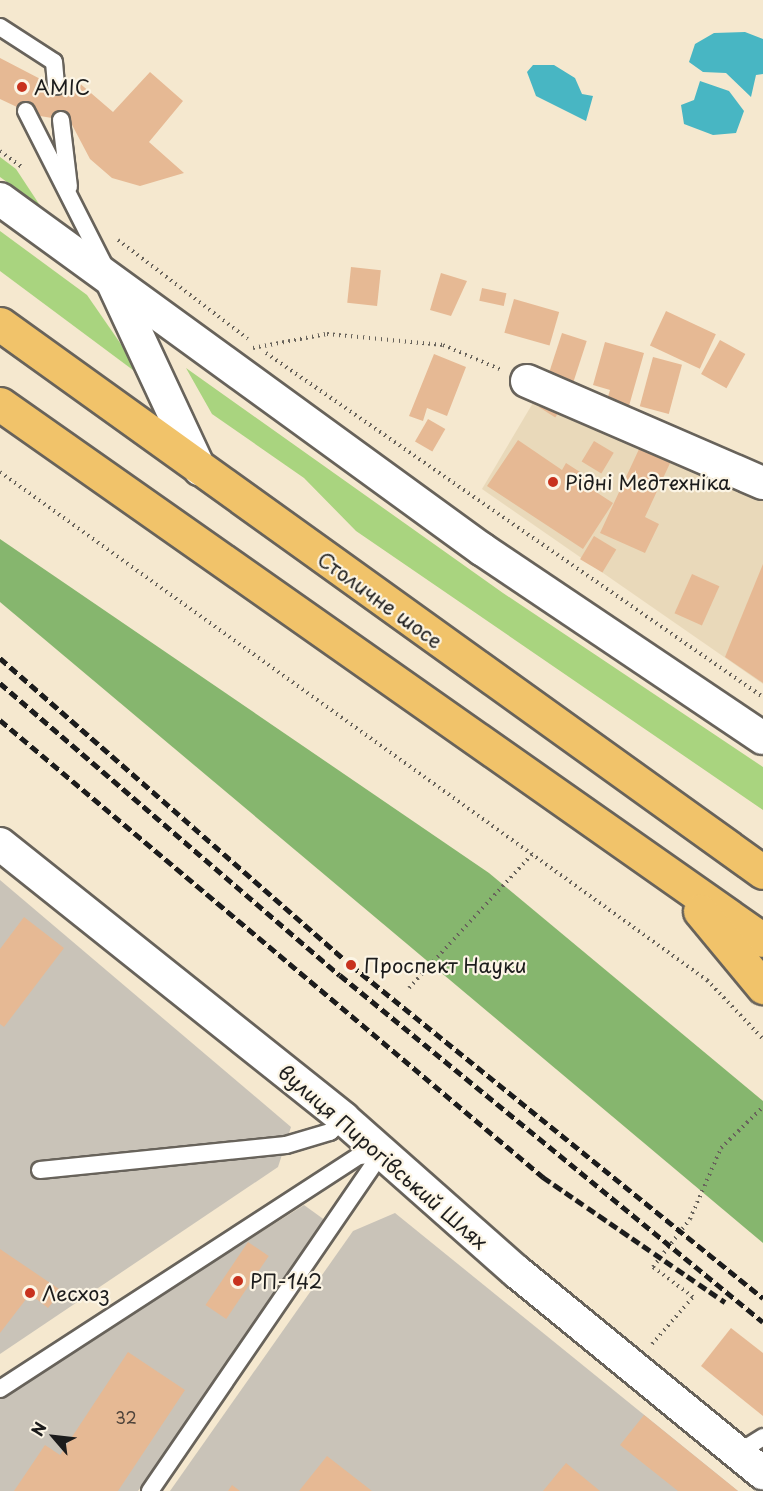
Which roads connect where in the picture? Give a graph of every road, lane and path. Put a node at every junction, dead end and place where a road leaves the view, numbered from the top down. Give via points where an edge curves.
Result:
1 (0, 27) edge
2 (56, 86) dead end
3 (26, 111) dead end
4 (61, 120) dead end
5 (0, 151) edge
6 (21, 166) dead end
7 (0, 199) edge
8 (70, 200) junction
9 (115, 238) dead end
10 (112, 280) junction
11 (0, 324) edge
12 (244, 354) junction
13 (527, 381) joint
14 (0, 404) edge
15 (200, 470) junction
16 (0, 472) edge
17 (763, 483) edge
18 (763, 697) edge
19 (763, 738) edge
20 (708, 836) junction
21 (0, 844) edge
22 (533, 853) junction
23 (763, 856) edge
24 (763, 873) edge
25 (678, 885) junction
26 (763, 940) edge
27 (763, 987) edge
28 (409, 988) dead end
29 (763, 1039) edge
30 (763, 1107) edge
31 (344, 1119) junction
32 (381, 1154) junction
33 (40, 1170) dead end
34 (633, 1367) junction
35 (0, 1389) edge
36 (763, 1437) edge
37 (736, 1454) junction
38 (763, 1473) edge
39 (150, 1491) edge

1 - 2 lane via 54,62
3 - 8 lane
4 - 8 lane
5 - 6 path
7 - 10 street
8 - 10 lane
9 - 12 path
10 - 12 street
10 - 15 street
11 - 15 highway, Столичне шосе
12 - 13 path via 327,334 443,345
12 - 18 path
12 - 19 street via 483,550
13 - 17 street
14 - 25 highway
15 - 20 highway, Столичне шосе
16 - 22 path
20 - 23 highway
20 - 24 highway, Столичне шосе
21 - 31 street, вулиця Пирогівський Шлях
22 - 28 path
22 - 29 path via 707,980
25 - 26 highway
25 - 27 highway
30 - 34 path via 721,1148 690,1219 653,1267 693,1297
31 - 32 street, вулиця Пирогівський Шлях
31 - 33 lane via 330,1132 286,1145
32 - 34 street, вулиця Пирогівський Шлях
32 - 35 lane via 359,1156
32 - 39 lane
34 - 37 street, вулиця Пирогівський Шлях
36 - 37 lane
37 - 38 street, вулиця Пирогівський Шлях

